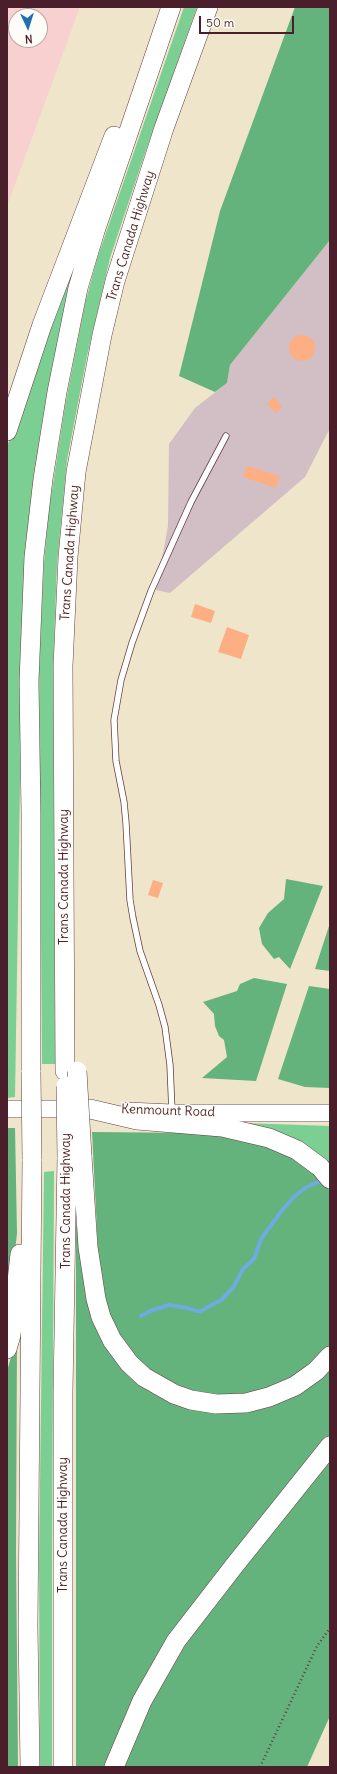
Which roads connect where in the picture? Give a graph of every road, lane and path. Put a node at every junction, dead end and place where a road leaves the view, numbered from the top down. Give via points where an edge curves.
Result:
1 (162, 7) edge
2 (171, 7) edge
3 (208, 7) edge
4 (7, 431) edge
5 (226, 436) dead end
6 (7, 1109) edge
7 (90, 1109) junction
8 (172, 1113) junction
9 (330, 1113) edge
10 (74, 1156) junction
11 (32, 1159) junction
12 (330, 1179) edge
13 (7, 1349) edge
14 (330, 1356) edge
15 (330, 1446) edge
16 (330, 1628) edge
17 (30, 1767) edge
18 (62, 1767) edge
19 (114, 1767) edge
20 (260, 1767) edge

1 - 4 highway via 50,305
2 - 11 highway, bridge via 78,288 56,392 43,479 34,557 29,681
3 - 10 highway, Trans Canada Highway, bridge via 164,128 118,274 102,335 81,444 70,529 63,679 64,886
5 - 8 lane via 191,502 151,591 121,680 114,720 116,761 126,823 130,900 140,951 165,1027
6 - 7 main road, Kenmount Road
7 - 8 main road, Kenmount Road
7 - 12 highway via 137,1120 222,1128 269,1138 297,1150 320,1167
8 - 9 main road, Kenmount Road
10 - 14 highway via 96,1299 103,1322 112,1340 129,1363 144,1377 170,1392 191,1400 216,1404 246,1402 269,1398 295,1386 316,1371
10 - 18 highway, Trans Canada Highway via 63,1392
11 - 13 highway via 11,1335
11 - 17 highway via 28,1626
15 - 19 highway via 176,1641 142,1701
16 - 20 path via 317,1646

